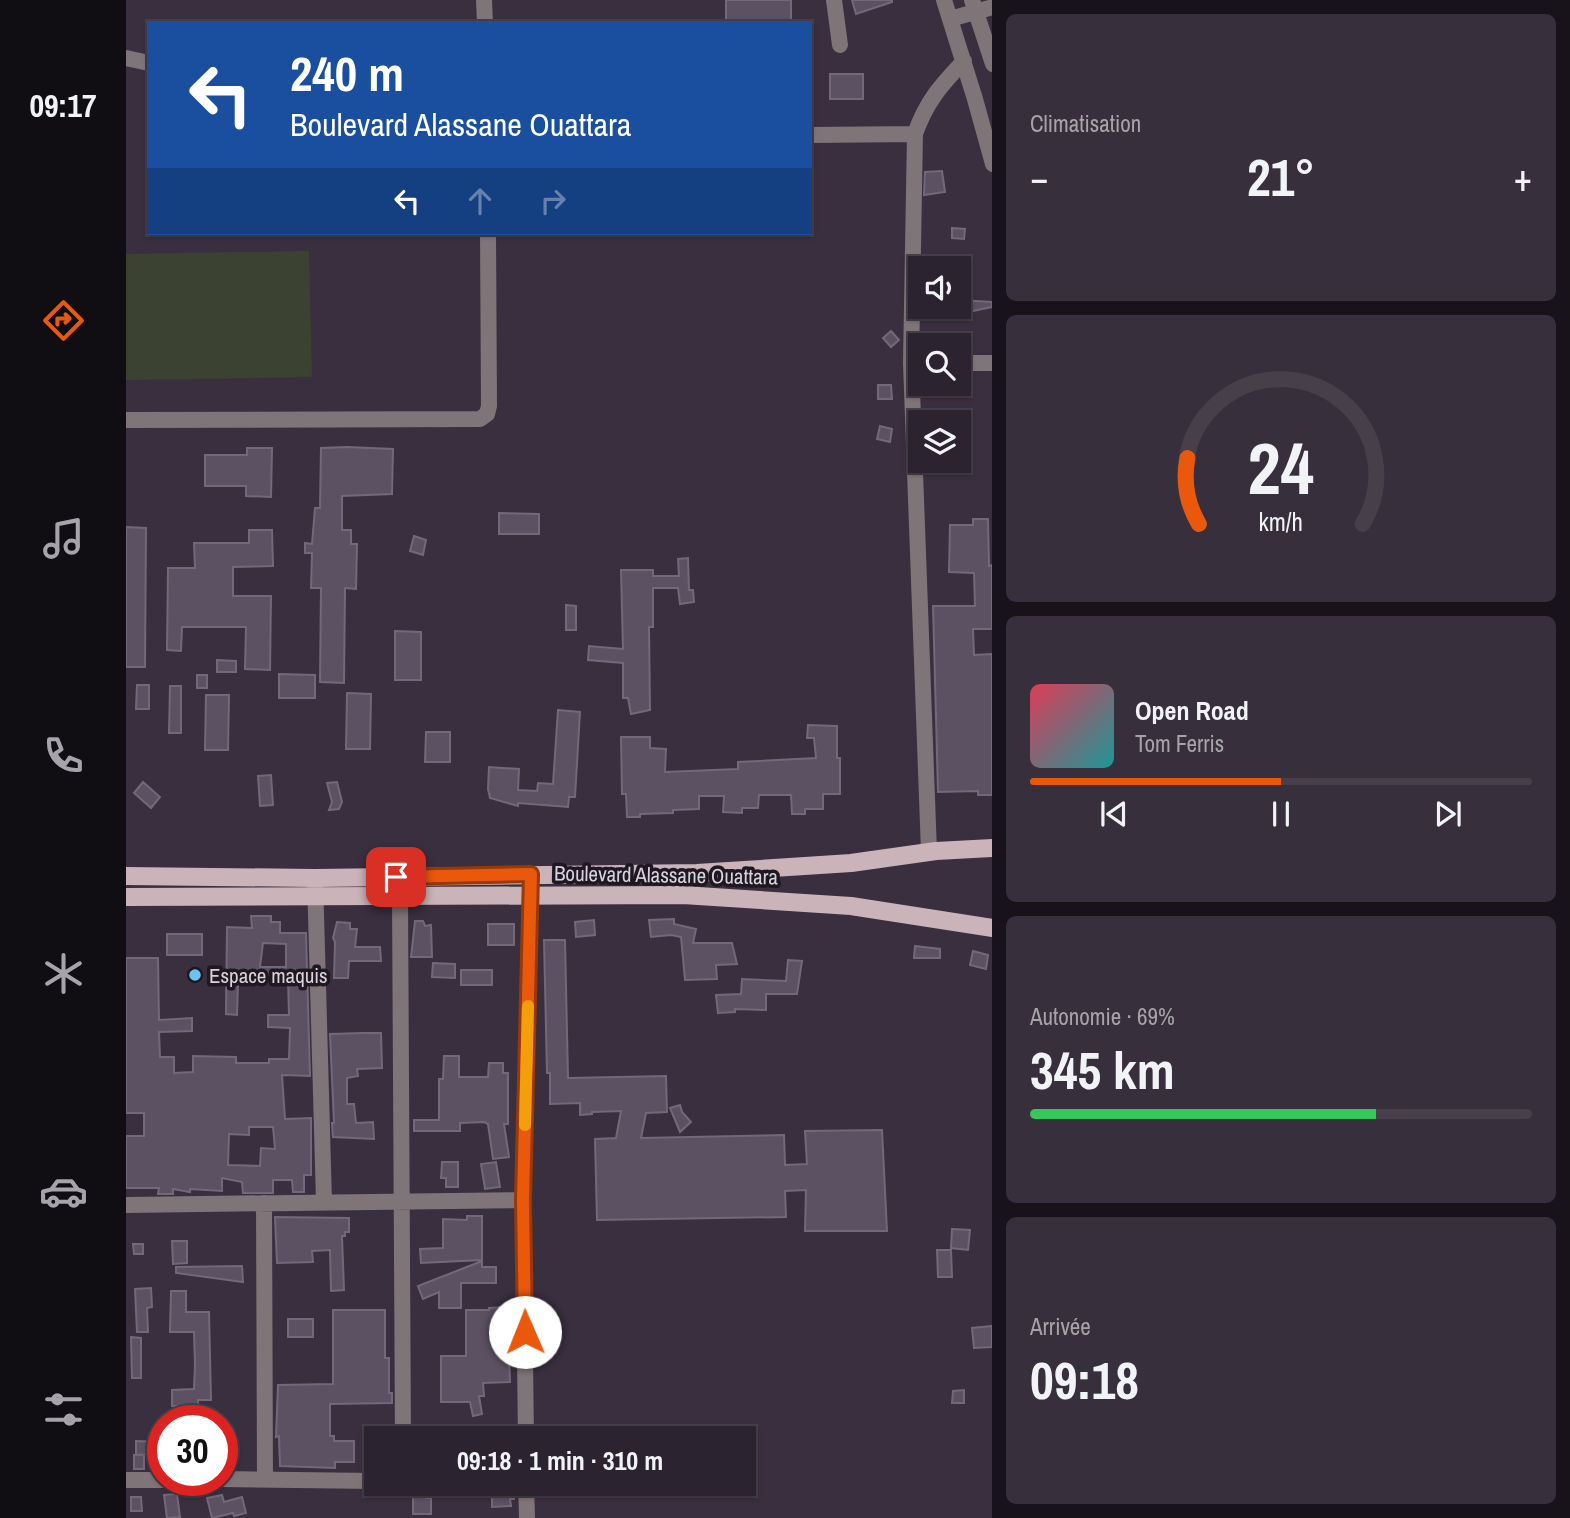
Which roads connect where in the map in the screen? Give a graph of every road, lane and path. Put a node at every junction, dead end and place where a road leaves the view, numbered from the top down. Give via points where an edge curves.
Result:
1 (484, 0) edge
2 (834, 0) edge
3 (944, 0) edge
4 (974, 5) edge
5 (992, 6) edge
6 (950, 19) junction
7 (485, 21) edge
8 (840, 45) dead end
9 (126, 58) edge
10 (964, 61) junction
11 (147, 63) edge
12 (992, 64) edge
13 (915, 134) junction
14 (812, 135) edge
15 (992, 164) edge
16 (488, 235) edge
17 (916, 333) edge
18 (971, 363) edge
19 (992, 363) edge
20 (917, 396) edge
21 (126, 420) edge
22 (992, 848) edge
23 (929, 852) junction
24 (531, 874) junction
25 (126, 876) edge
26 (315, 878) junction
27 (531, 895) junction
28 (126, 897) edge
29 (316, 897) junction
30 (400, 897) junction
31 (992, 928) edge
32 (523, 1200) junction
33 (324, 1202) junction
34 (401, 1202) junction
35 (264, 1203) junction
36 (126, 1205) edge
37 (403, 1426) edge
38 (526, 1426) edge
39 (238, 1479) edge
40 (265, 1479) junction
41 (126, 1480) edge
42 (147, 1480) edge
43 (364, 1480) edge
44 (526, 1496) edge
45 (527, 1518) edge

1 - 7 street
2 - 8 street
3 - 6 street
4 - 5 street
4 - 6 street
4 - 12 street
6 - 10 street
9 - 11 street
10 - 13 street via 937,90
10 - 15 street
13 - 14 street
13 - 17 street
16 - 21 street via 489,406 480,419
18 - 19 street
20 - 23 street
22 - 23 main road, Boulevard Alassane Ouattara
23 - 24 main road, Boulevard Alassane Ouattara via 776,870
24 - 26 main road, Boulevard Alassane Ouattara
24 - 27 street
25 - 26 main road, Boulevard Alassane Ouattara
26 - 29 street
27 - 30 main road, Boulevard Alassane Ouattara
27 - 31 main road, Boulevard Alassane Ouattara via 774,900 851,906
27 - 32 street
28 - 29 main road, Boulevard Alassane Ouattara
29 - 30 main road, Boulevard Alassane Ouattara
29 - 33 street
30 - 34 street
32 - 34 street
32 - 38 street
33 - 34 street
33 - 35 street
34 - 37 street
35 - 36 street
35 - 40 street
39 - 40 street
40 - 43 street
41 - 42 street
44 - 45 street

